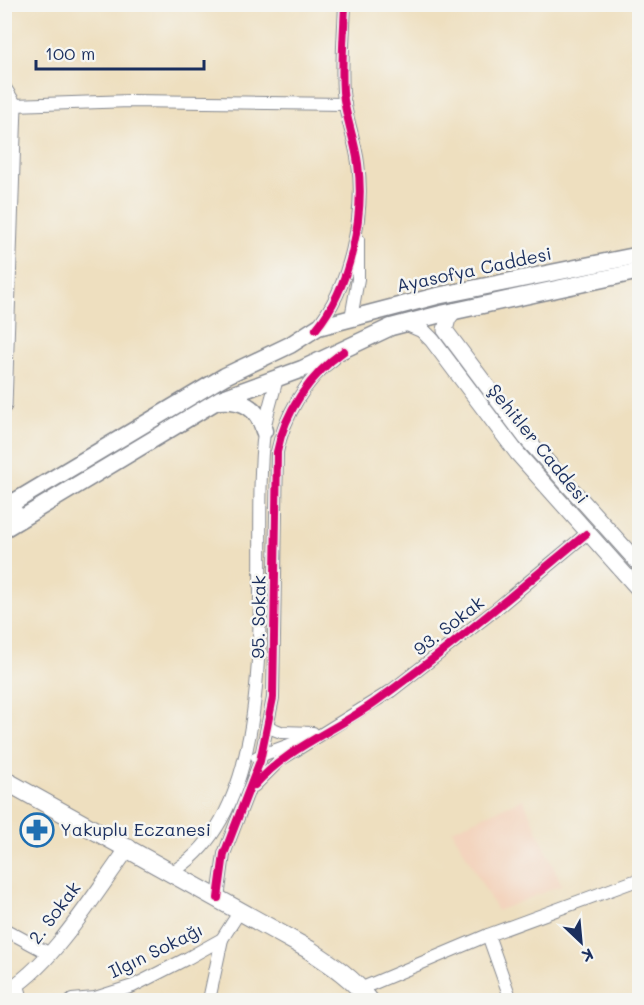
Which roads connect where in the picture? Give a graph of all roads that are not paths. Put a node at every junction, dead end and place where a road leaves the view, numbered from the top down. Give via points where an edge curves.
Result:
1 (345, 4) edge
2 (4, 89) edge
3 (345, 104) junction
4 (14, 105) junction
5 (7, 200) edge
6 (357, 223) junction
7 (639, 255) edge
8 (639, 271) edge
9 (454, 311) junction
10 (351, 318) junction
11 (406, 324) junction
12 (309, 333) junction
13 (344, 351) junction
14 (327, 359) junction
15 (277, 378) junction
16 (483, 394) junction
17 (215, 401) junction
18 (4, 406) edge
19 (264, 431) junction
20 (6, 503) edge
21 (20, 520) junction
22 (4, 529) edge
23 (586, 534) junction
24 (635, 560) edge
25 (618, 567) junction
26 (639, 591) edge
27 (258, 651) junction
28 (274, 652) junction
29 (268, 727) junction
30 (324, 733) junction
31 (262, 754) junction
32 (240, 767) junction
33 (4, 780) edge
34 (248, 794) junction
35 (129, 847) junction
36 (172, 872) junction
37 (639, 879) edge
38 (218, 898) junction
39 (240, 911) junction
40 (4, 929) edge
41 (488, 935) junction
42 (222, 939) junction
43 (50, 954) junction
44 (11, 989) edge
45 (365, 994) edge
46 (22, 1000) edge
47 (72, 1000) edge
48 (209, 1000) edge
49 (511, 1000) edge

1 - 3 street
2 - 4 street
3 - 4 street via 130,100
3 - 6 street via 361,187
4 - 5 street
5 - 18 street
6 - 10 street via 358,279
6 - 12 street via 339,294
7 - 10 main road, Ayasofya Caddesi via 437,296
8 - 9 main road
9 - 11 main road
9 - 16 street, Şehitler Caddesi via 445,330
10 - 12 main road, Ayasofya Caddesi
10 - 13 main road via 355,338
11 - 13 main road via 391,327
11 - 16 street, Şehitler Caddesi via 422,330
12 - 14 main road via 301,351 304,358
12 - 15 main road via 288,350
12 - 20 main road, Ayasofya Caddesi via 225,376
13 - 14 main road
13 - 28 street, 95. Sokak via 305,388 279,440
14 - 15 main road
15 - 17 main road
15 - 19 street, 95. Sokak
16 - 23 street, Şehitler Caddesi via 517,453
16 - 24 street, Şehitler Caddesi
17 - 19 main road via 245,404 260,416
17 - 21 main road
19 - 27 street, 95. Sokak
20 - 21 street
21 - 22 main road
23 - 25 street, Şehitler Caddesi
23 - 30 street, 93. Sokak via 390,691
24 - 25 street
25 - 26 street, Şehitler Caddesi
27 - 28 street
27 - 32 street, 95. Sokak via 253,714
28 - 29 street, 95. Sokak
29 - 30 street via 281,732
29 - 31 street, 95. Sokak
30 - 31 street
30 - 34 street via 280,760
31 - 32 street
31 - 34 street, 95. Sokak
32 - 36 street, 95. Sokak via 235,790 203,848
33 - 35 main road
34 - 38 street, 95. Sokak via 224,854
35 - 36 main road
35 - 43 street, 2. Sokak
36 - 38 main road
37 - 41 street
38 - 39 main road
39 - 42 street, Ilgın Sokağı
39 - 45 main road via 337,968
40 - 43 street
41 - 45 street
41 - 49 street
42 - 47 street, Ilgın Sokağı via 133,986 95,998
42 - 48 street
43 - 44 street, 2. Sokak
44 - 46 street, 2. Sokak

